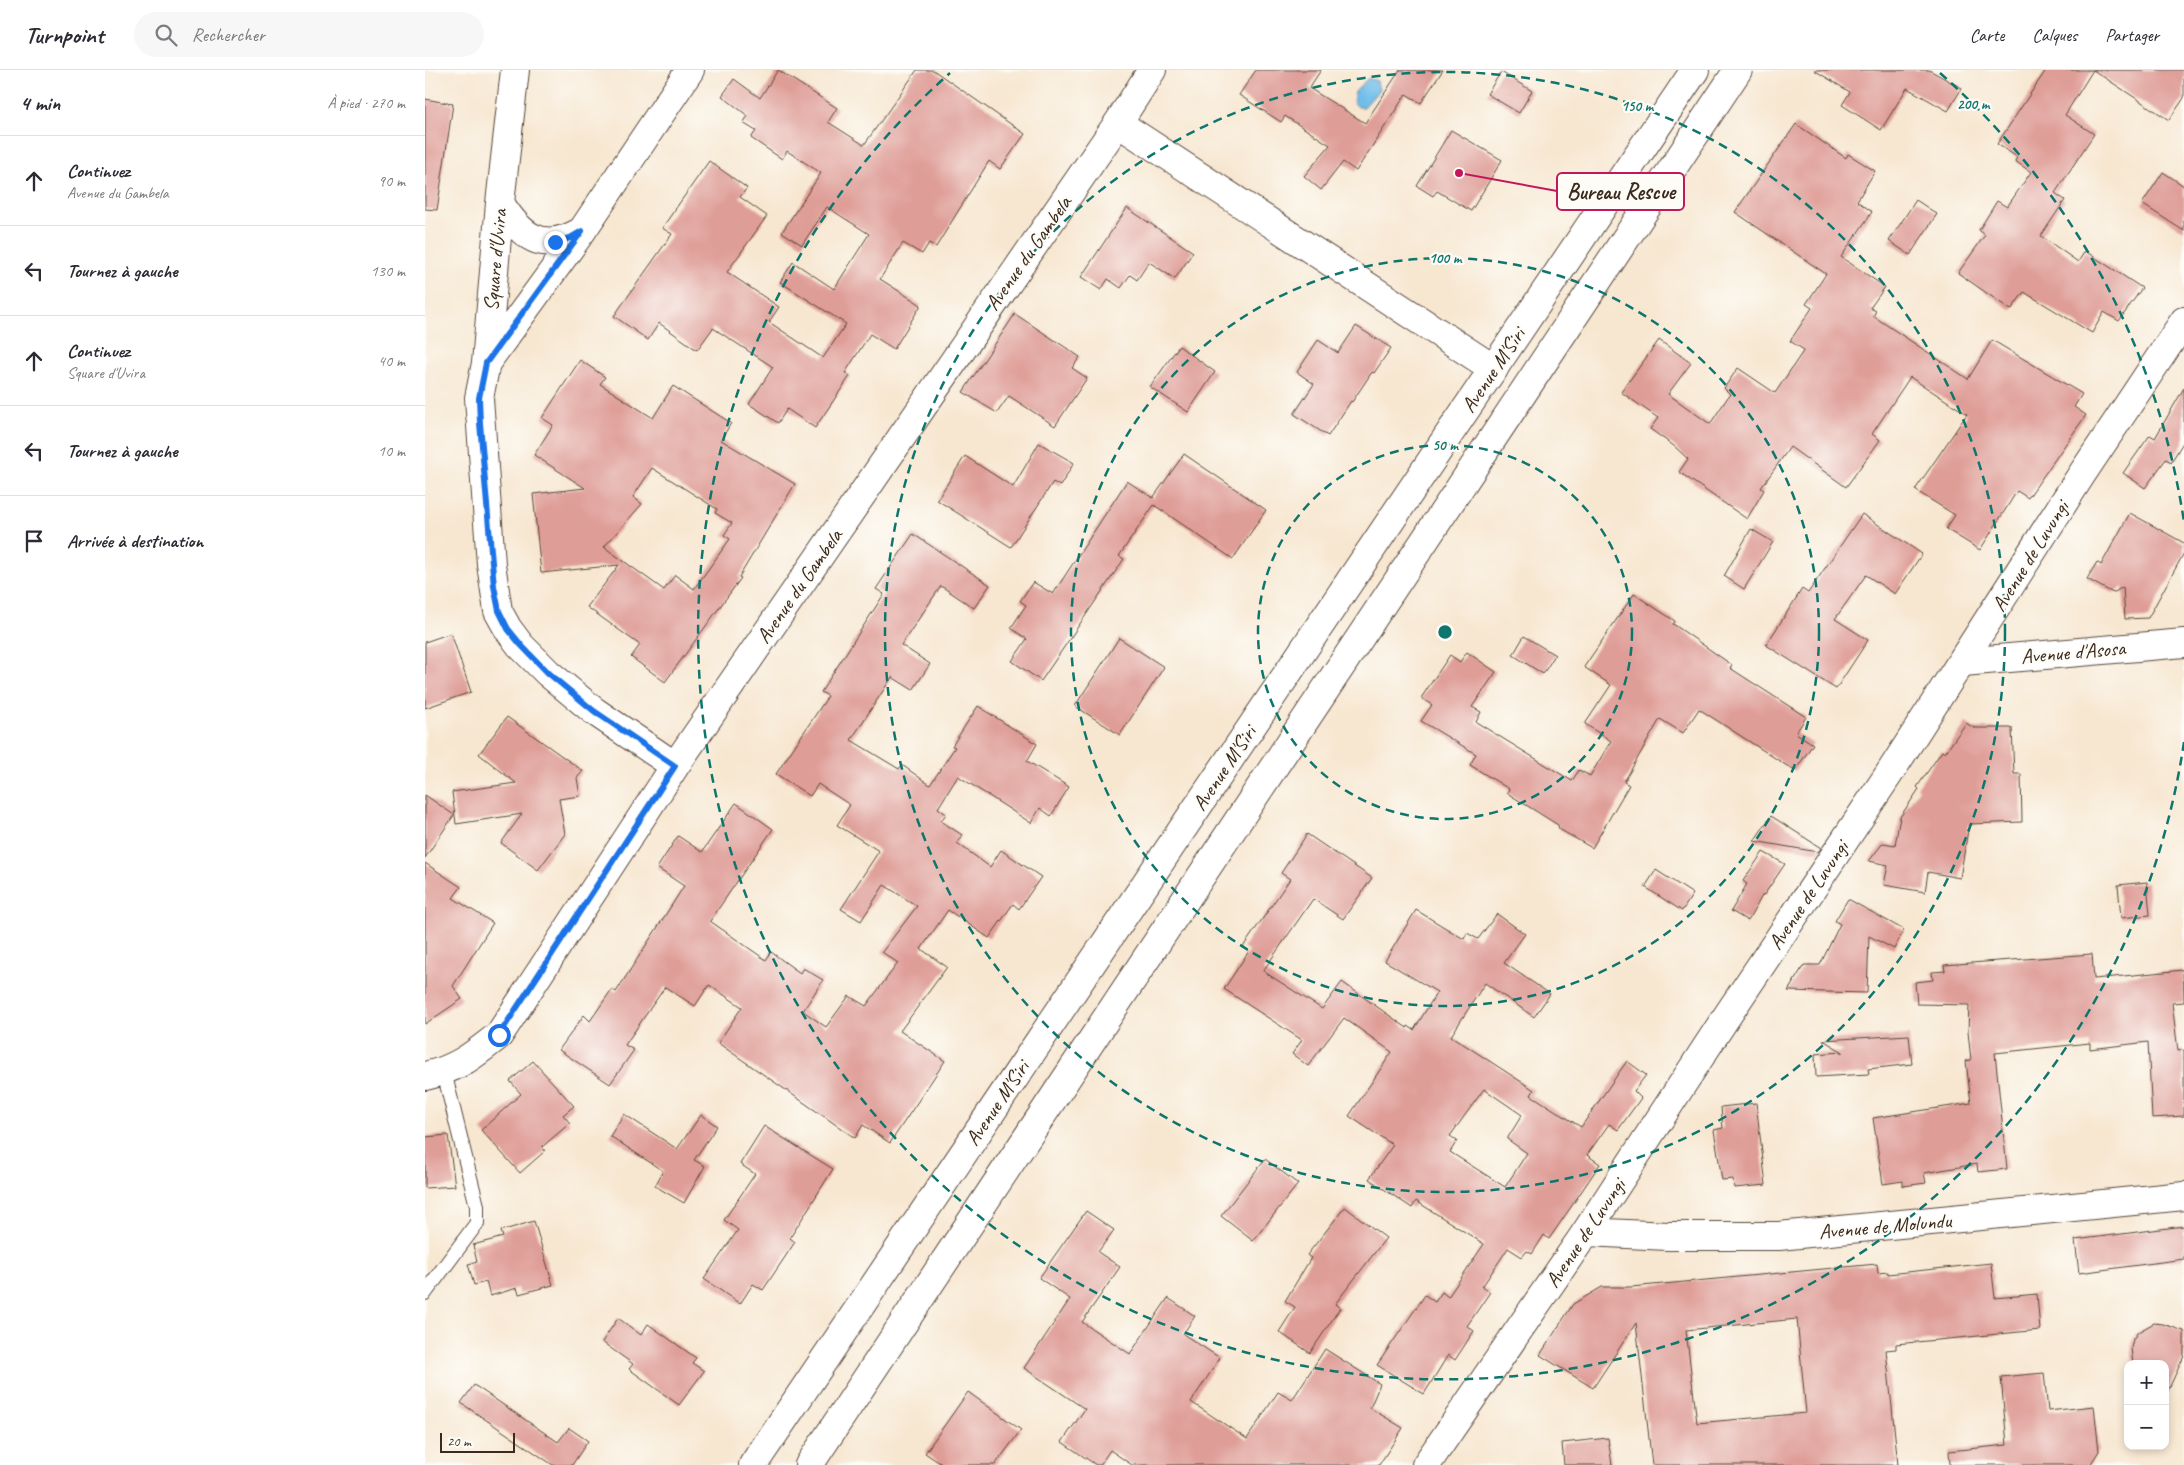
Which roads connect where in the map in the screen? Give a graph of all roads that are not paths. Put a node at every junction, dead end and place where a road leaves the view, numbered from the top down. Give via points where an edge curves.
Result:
1 (515, 70) edge
2 (690, 70) edge
3 (1152, 70) edge
4 (1695, 70) edge
5 (1738, 70) edge
6 (1118, 123) junction
7 (500, 203) junction
8 (582, 231) junction
9 (2184, 321) edge
10 (486, 363) junction
11 (1494, 369) junction
12 (2184, 643) edge
13 (1963, 662) junction
14 (675, 766) junction
15 (434, 1074) edge
16 (2184, 1196) edge
17 (1586, 1232) junction
18 (425, 1293) edge
19 (753, 1465) edge
20 (809, 1465) edge
21 (1427, 1465) edge

1 - 7 main road, Square d'Uvira
2 - 8 main road, Square d'Uvira
3 - 6 main road, Avenue du Gambela
4 - 11 main road, Avenue M'Siri
5 - 20 main road, Avenue M'Siri
6 - 11 main road
6 - 14 main road, Avenue du Gambela
7 - 8 main road via 512,223 537,239 555,242
7 - 10 main road, Square d'Uvira
8 - 10 main road, Square d'Uvira
9 - 13 main road, Avenue de Luvungi
10 - 14 main road via 479,398 480,423 491,564 499,611 508,629 548,673 594,711
11 - 19 main road, Avenue M'Siri
12 - 13 main road, Avenue d'Asosa
13 - 17 main road, Avenue de Luvungi
14 - 15 main road, Avenue du Gambela via 499,1035 469,1060
15 - 18 lane via 477,1206 477,1222
16 - 17 main road, Avenue de Molundu via 1779,1236
17 - 21 main road, Avenue de Luvungi

